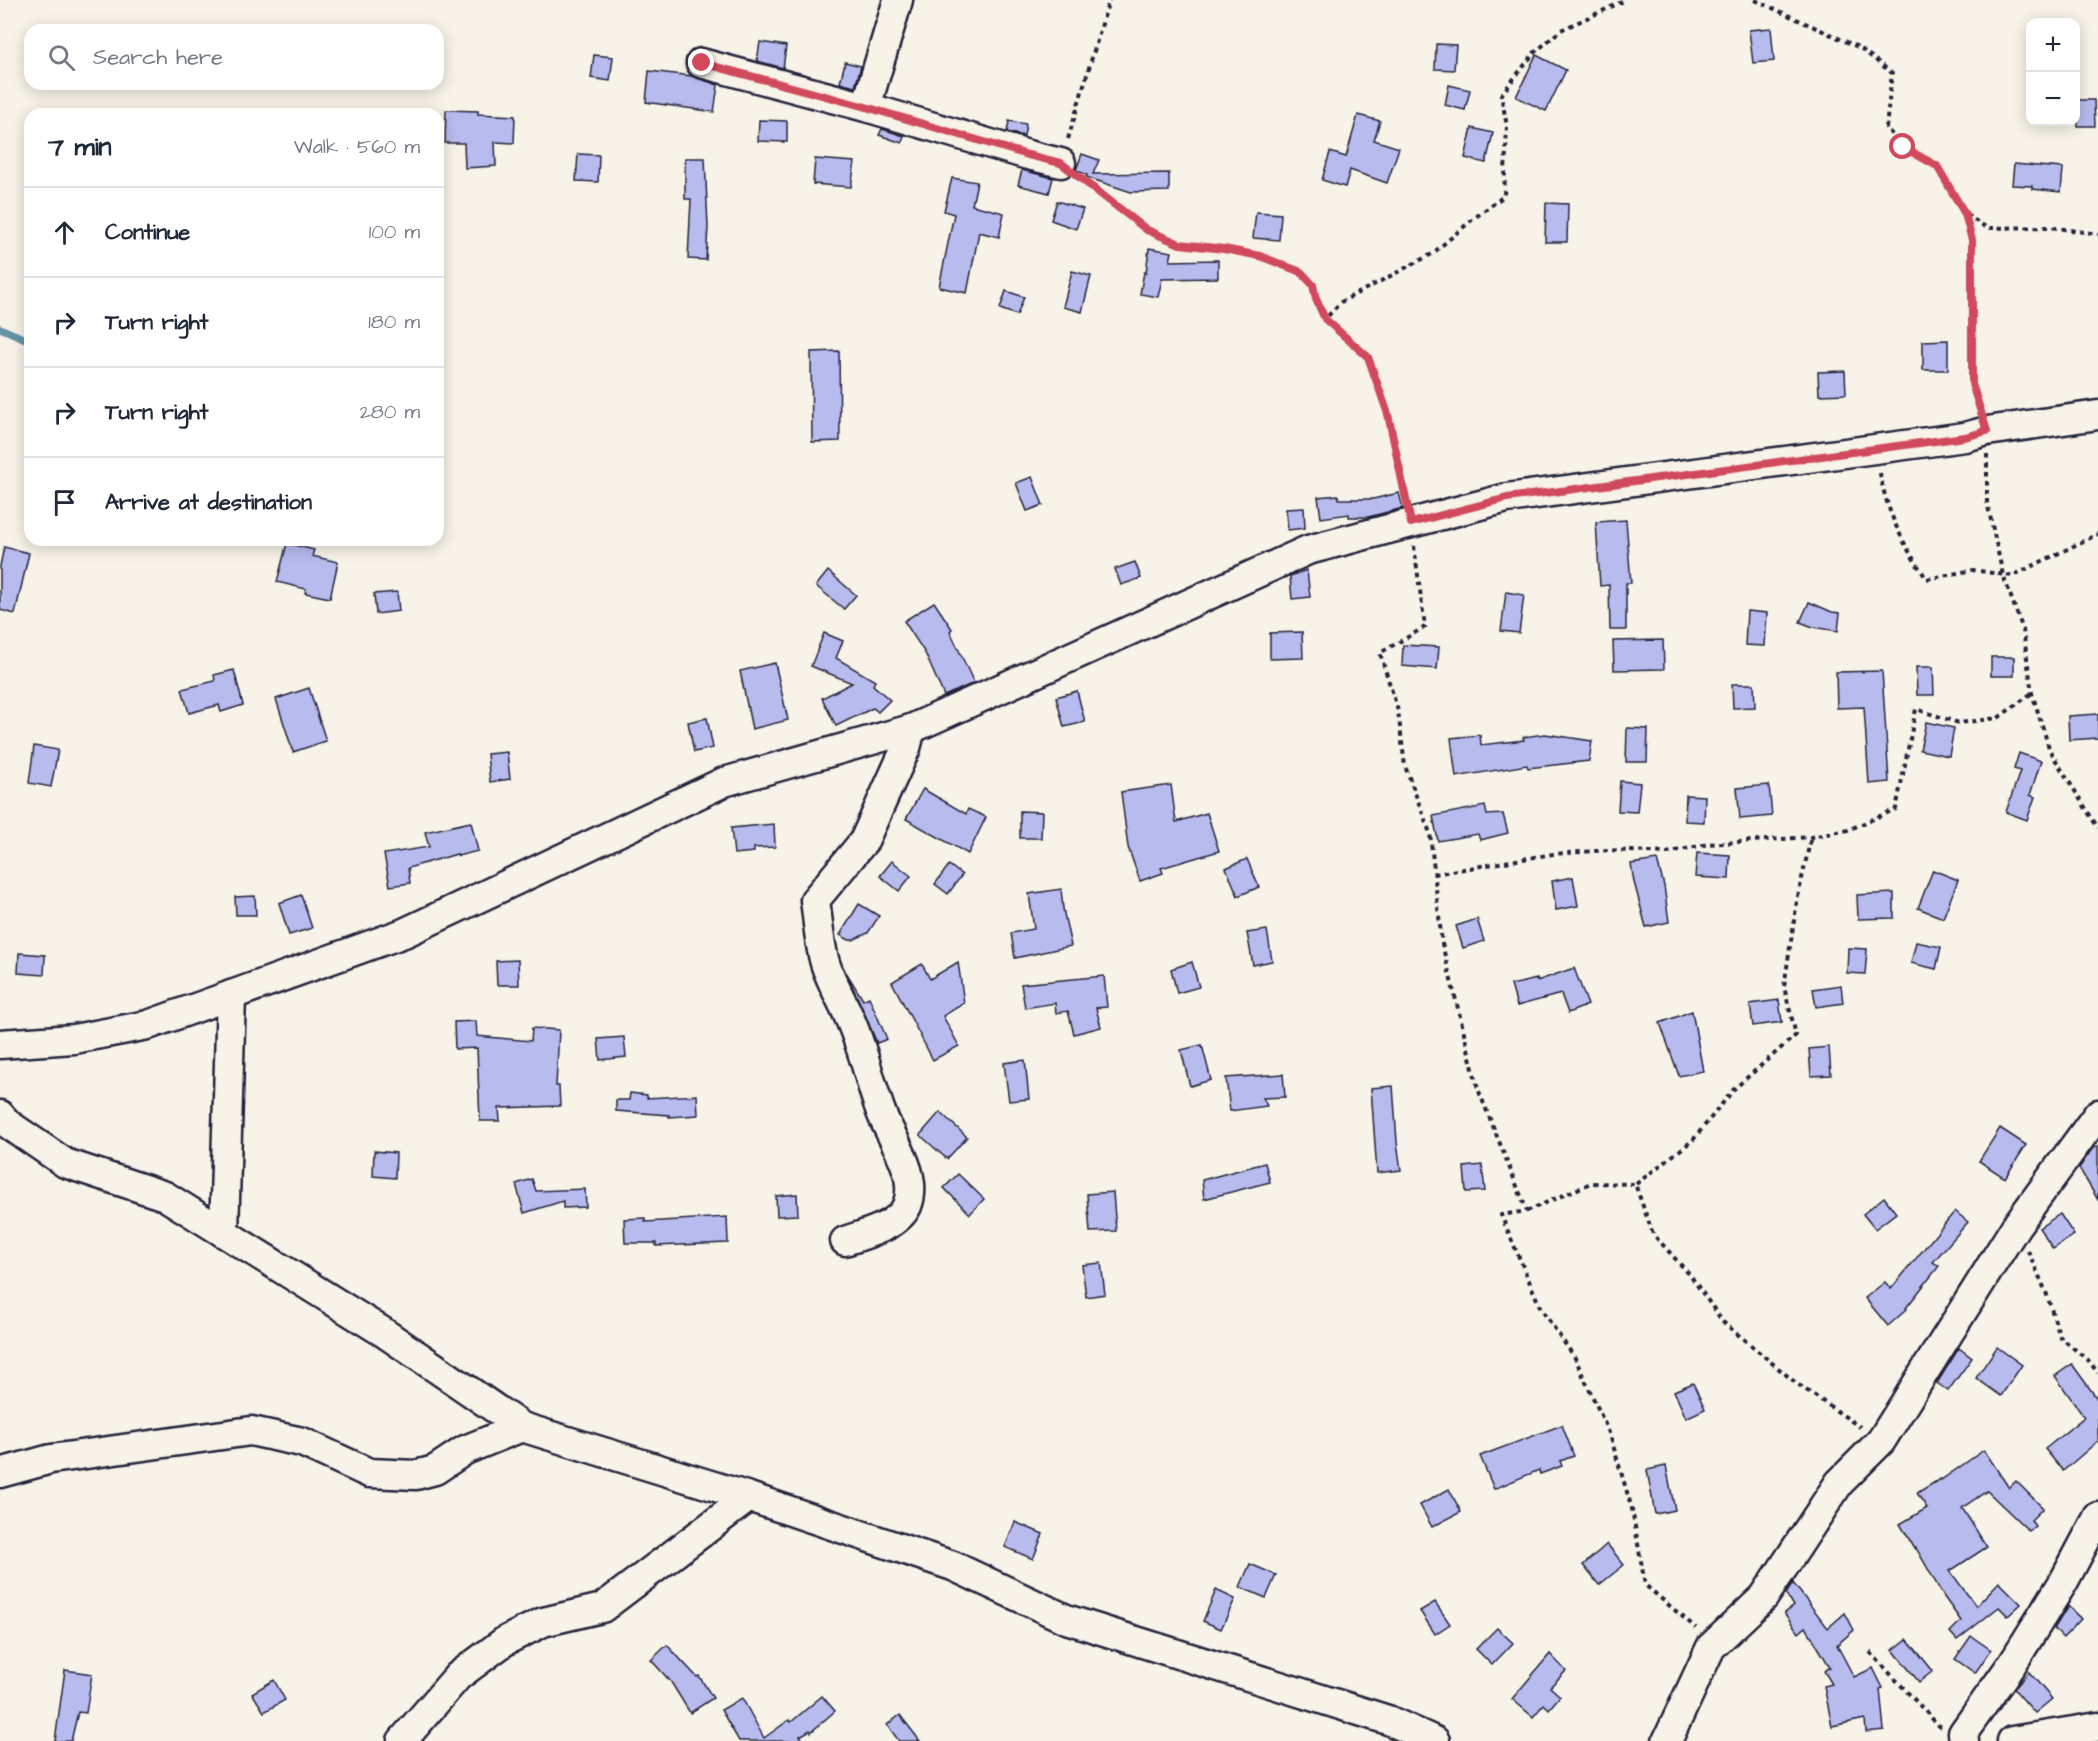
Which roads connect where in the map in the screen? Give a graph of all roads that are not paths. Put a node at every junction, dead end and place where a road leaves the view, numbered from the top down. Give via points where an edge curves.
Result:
1 (898, 0) edge
2 (702, 63) dead end
3 (866, 107) junction
4 (1061, 163) road end
5 (2098, 415) edge
6 (911, 729) junction
7 (231, 995) junction
8 (0, 1044) edge
9 (2098, 1114) edge
10 (0, 1115) edge
11 (224, 1233) junction
12 (845, 1241) dead end
13 (522, 1427) junction
14 (0, 1473) edge
15 (749, 1497) junction
16 (2098, 1517) edge
17 (2098, 1727) edge
18 (1963, 1737) edge
19 (402, 1741) edge
20 (1436, 1741) edge
21 (1667, 1741) edge
22 (2012, 1741) edge

1 - 3 street
2 - 3 street
3 - 4 street
5 - 6 street via 1965,437 1507,498 1308,550
6 - 7 street via 724,782 404,933
6 - 12 street via 864,841 815,900 825,961 849,1016 881,1112 907,1167 909,1186 907,1205 899,1216
7 - 8 street via 148,1025 74,1039
7 - 11 street
9 - 21 street via 2016,1226 1881,1441 1839,1483 1764,1597 1711,1647
10 - 11 street via 65,1163 165,1196
11 - 13 street via 383,1332
13 - 14 street via 465,1450 435,1470 416,1475 369,1473 302,1443 251,1431 51,1459
13 - 15 street
15 - 19 street via 602,1608 543,1622 505,1641 458,1676
15 - 20 street via 953,1566 1066,1619 1388,1720
16 - 18 street via 2058,1591
17 - 22 street

